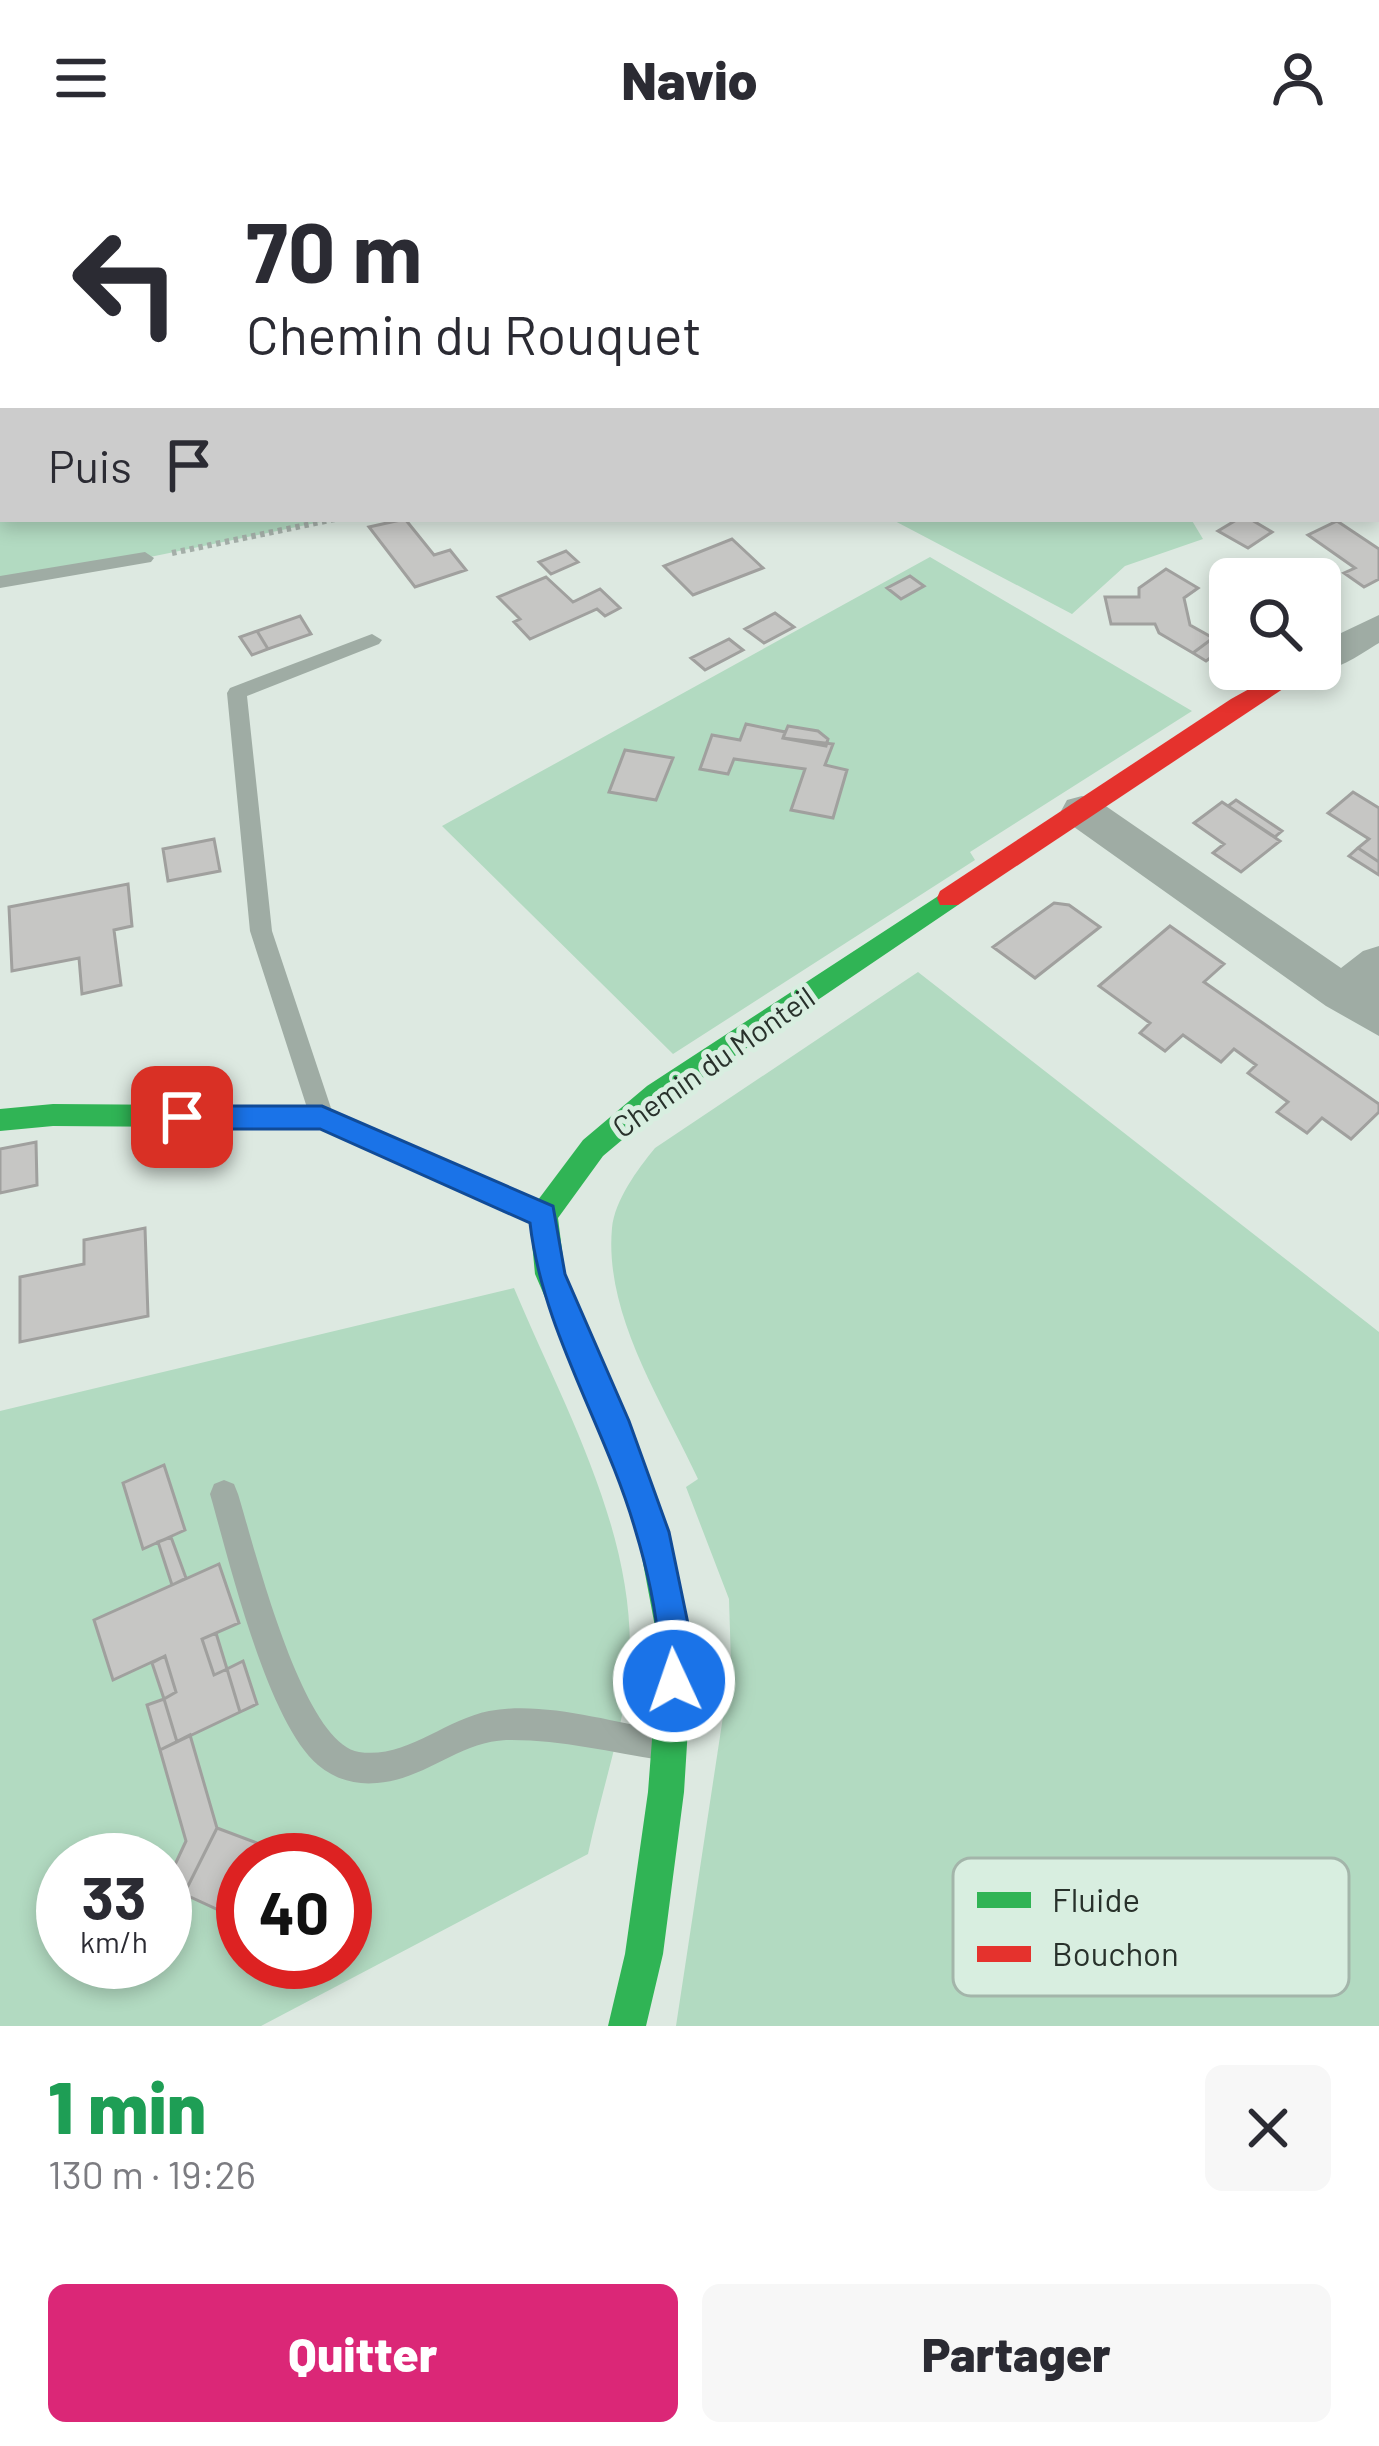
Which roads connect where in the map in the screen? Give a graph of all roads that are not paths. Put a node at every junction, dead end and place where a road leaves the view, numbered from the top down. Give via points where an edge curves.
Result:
1 (145, 558) road end
2 (0, 582) edge
3 (1379, 627) edge
4 (372, 640) dead end
5 (1341, 648) edge
6 (1264, 690) edge
7 (1082, 811) junction
8 (1379, 963) edge
9 (1361, 1005) edge
10 (322, 1118) junction
11 (0, 1120) edge
12 (543, 1215) junction
13 (224, 1494) dead end
14 (669, 1746) junction
15 (627, 2026) edge

1 - 2 lane
3 - 5 street
4 - 10 lane via 237,693 262,931
6 - 7 street, Chemin du Monteil
7 - 9 street
7 - 12 street, Chemin du Monteil via 657,1094 593,1148
8 - 9 street
10 - 11 street
10 - 12 street
12 - 14 street via 550,1274 653,1532 676,1648
13 - 14 lane via 293,1710 345,1766 384,1767 461,1733 502,1725
14 - 15 street via 644,1954

